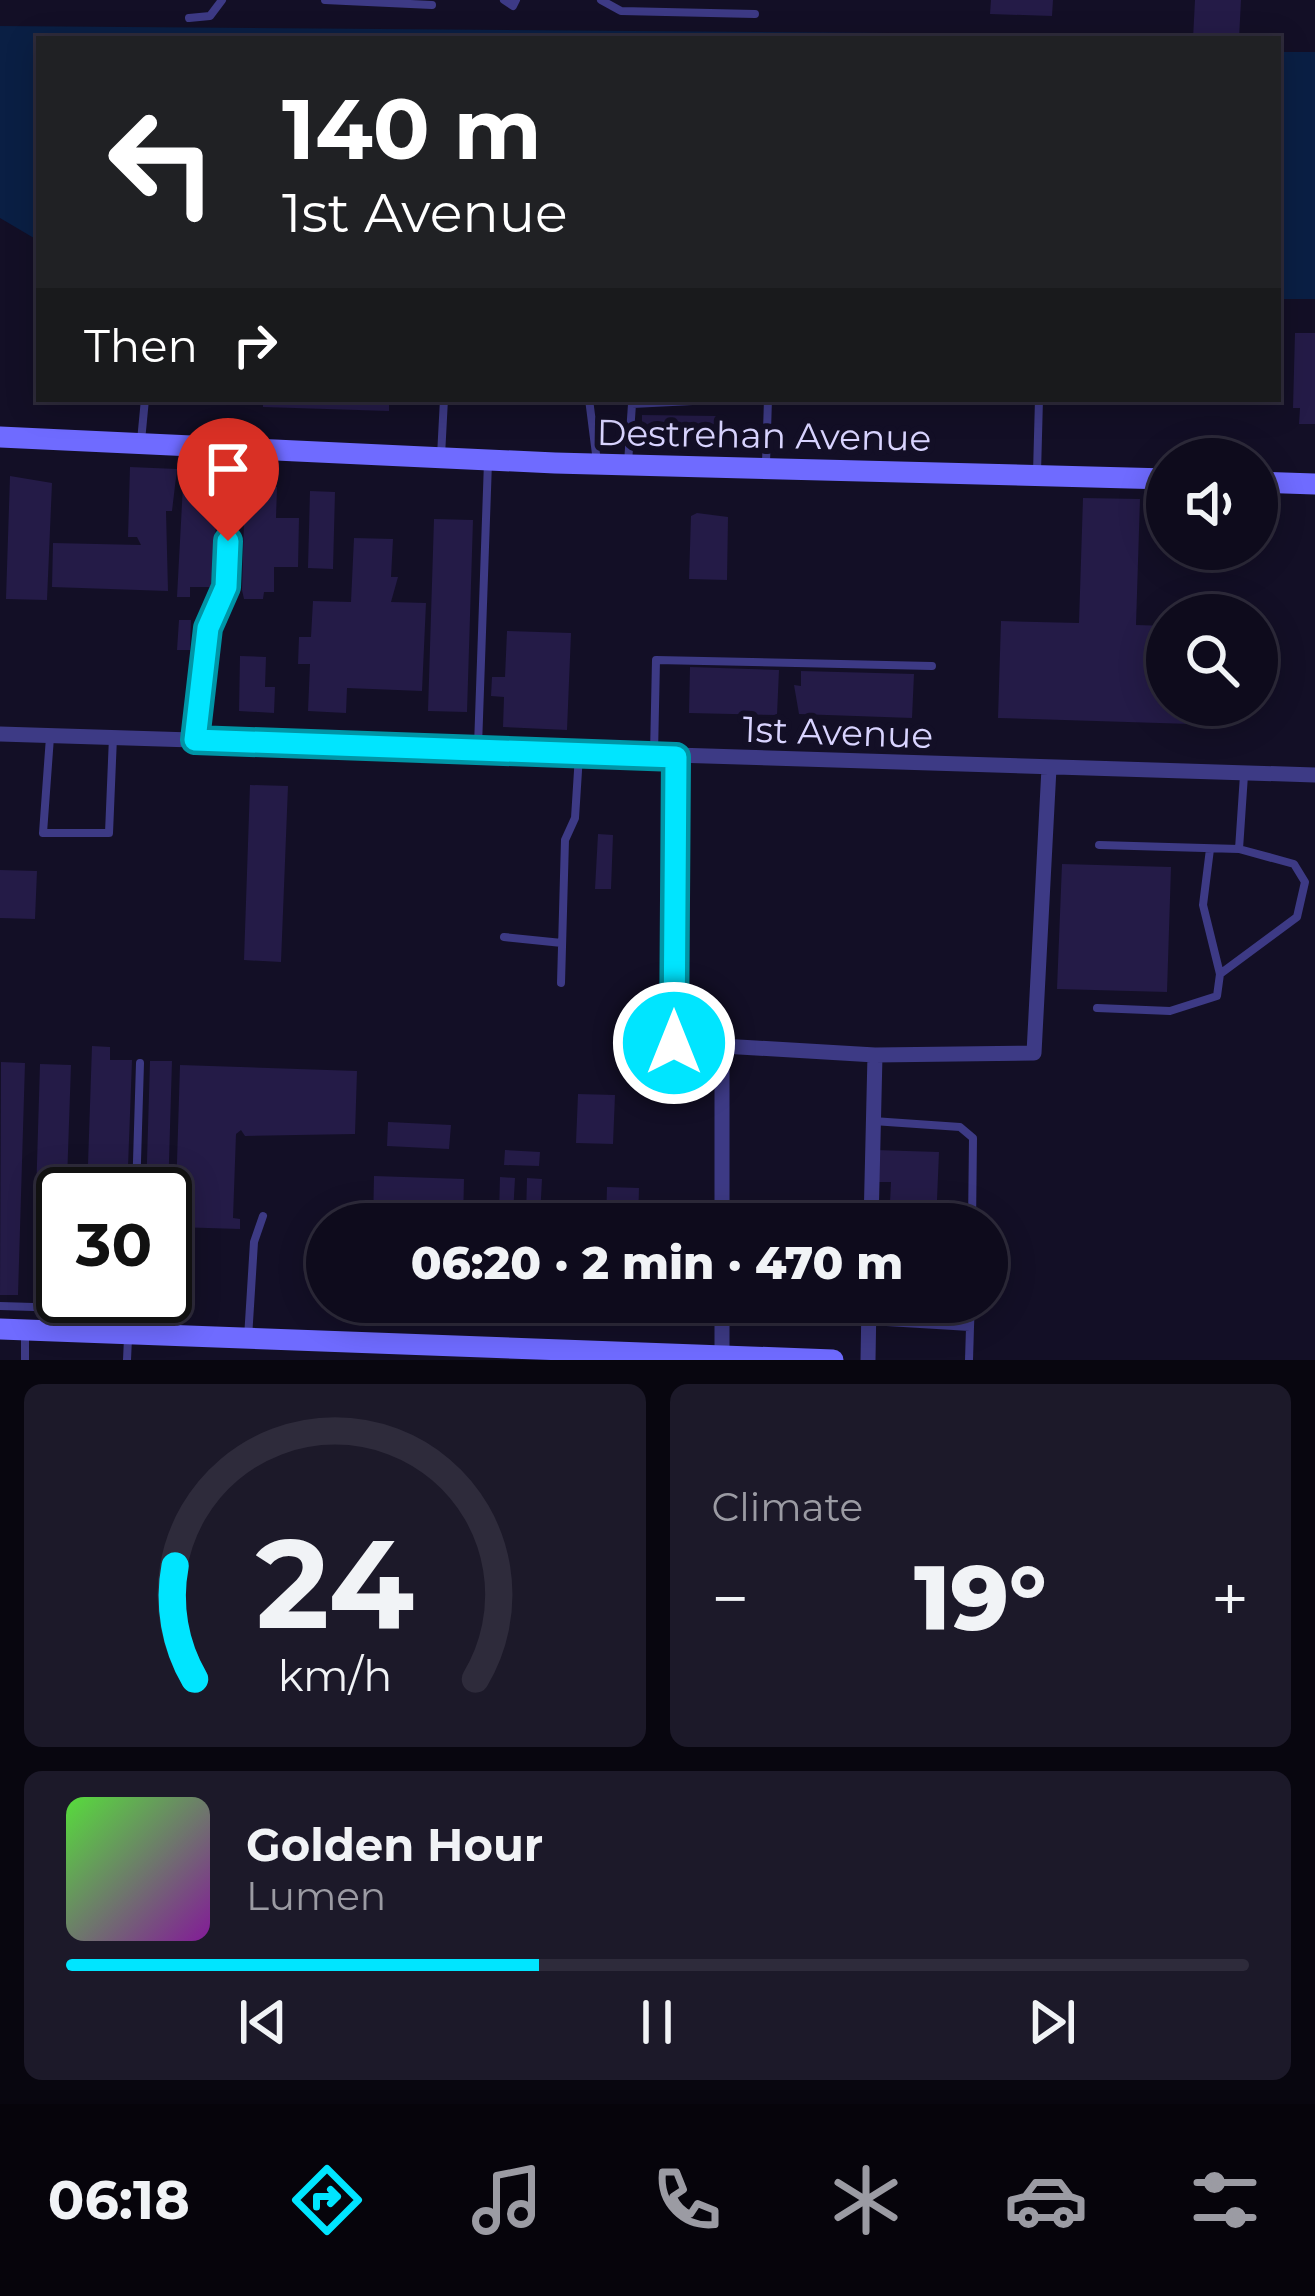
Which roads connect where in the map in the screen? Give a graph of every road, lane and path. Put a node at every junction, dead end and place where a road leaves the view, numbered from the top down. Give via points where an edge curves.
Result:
1 (222, 0) edge
2 (325, 0) edge
3 (346, 0) edge
4 (504, 0) edge
5 (516, 0) edge
6 (601, 0) edge
7 (432, 5) dead end
8 (755, 14) dead end
9 (189, 18) dead end
10 (146, 402) edge
11 (445, 402) edge
12 (589, 402) edge
13 (672, 402) edge
14 (768, 402) edge
15 (1039, 402) edge
16 (0, 437) edge
17 (141, 443) junction
18 (231, 447) junction
19 (441, 458) junction
20 (488, 460) junction
21 (597, 464) junction
22 (628, 464) junction
23 (766, 466) junction
24 (1037, 475) junction
25 (1146, 478) edge
26 (1278, 483) edge
27 (1315, 484) edge
28 (932, 666) dead end
29 (0, 734) edge
30 (51, 735) junction
31 (113, 737) junction
32 (195, 740) junction
33 (478, 751) junction
34 (579, 754) junction
35 (654, 755) junction
36 (676, 757) junction
37 (1049, 768) junction
38 (1244, 772) junction
39 (1315, 775) edge
40 (1099, 845) dead end
41 (1210, 849) junction
42 (1239, 849) junction
43 (504, 938) dead end
44 (562, 943) junction
45 (1220, 974) junction
46 (561, 983) dead end
47 (1097, 1008) dead end
48 (722, 1046) junction
49 (875, 1055) junction
50 (140, 1064) dead end
51 (873, 1120) junction
52 (137, 1167) edge
53 (722, 1203) edge
54 (871, 1203) edge
55 (973, 1203) edge
56 (263, 1216) dead end
57 (0, 1306) edge
58 (130, 1323) edge
59 (722, 1323) edge
60 (869, 1323) edge
61 (889, 1323) edge
62 (970, 1323) edge
63 (970, 1327) junction
64 (0, 1329) edge
65 (25, 1330) junction
66 (67, 1332) junction
67 (129, 1334) junction
68 (248, 1339) junction
69 (358, 1352) edge
70 (722, 1358) edge
71 (25, 1360) edge
72 (127, 1360) edge
73 (833, 1360) edge
74 (868, 1360) edge
75 (969, 1360) edge

1 - 9 lane via 210,16
2 - 3 lane
3 - 7 lane
4 - 5 lane
6 - 8 lane via 621,11
10 - 17 lane
11 - 19 lane
12 - 21 lane
13 - 22 lane via 632,404
14 - 23 lane
15 - 24 lane
16 - 17 main road, Destrehan Avenue
17 - 18 main road, Destrehan Avenue
18 - 19 main road, Destrehan Avenue
18 - 32 lane via 226,587 208,628
19 - 20 main road, Destrehan Avenue
20 - 21 main road, Destrehan Avenue
20 - 33 lane
21 - 22 main road, Destrehan Avenue
22 - 23 main road, Destrehan Avenue
23 - 24 main road, Destrehan Avenue
24 - 25 main road, Destrehan Avenue
26 - 27 main road
28 - 35 lane via 656,660
29 - 30 street, 1st Avenue
30 - 31 street, 1st Avenue
30 - 31 lane via 43,833 110,833
31 - 32 street, 1st Avenue
32 - 33 street, 1st Avenue
33 - 34 street, 1st Avenue
34 - 35 street, 1st Avenue
34 - 44 lane via 575,818 565,840
35 - 36 street, 1st Avenue
36 - 37 street, 1st Avenue
36 - 48 street via 674,1043
37 - 38 street, 1st Avenue
37 - 49 street via 1034,1053
38 - 39 street, 1st Avenue
38 - 42 lane
40 - 41 lane
41 - 42 lane
41 - 45 lane via 1204,905
42 - 45 lane via 1294,864 1305,882 1297,917
43 - 44 lane
44 - 46 lane
45 - 47 lane via 1217,996 1170,1011
48 - 49 street
48 - 53 street
49 - 51 street
50 - 52 lane
51 - 54 street
51 - 55 lane via 960,1127 973,1138
56 - 68 lane
57 - 66 lane via 67,1308
58 - 67 lane
59 - 70 street
60 - 74 street
61 - 63 lane
62 - 63 lane
63 - 75 lane
64 - 65 main road
65 - 66 main road
65 - 71 lane
66 - 67 main road
67 - 68 main road
67 - 72 lane
68 - 69 main road
69 - 70 main road
70 - 73 main road

